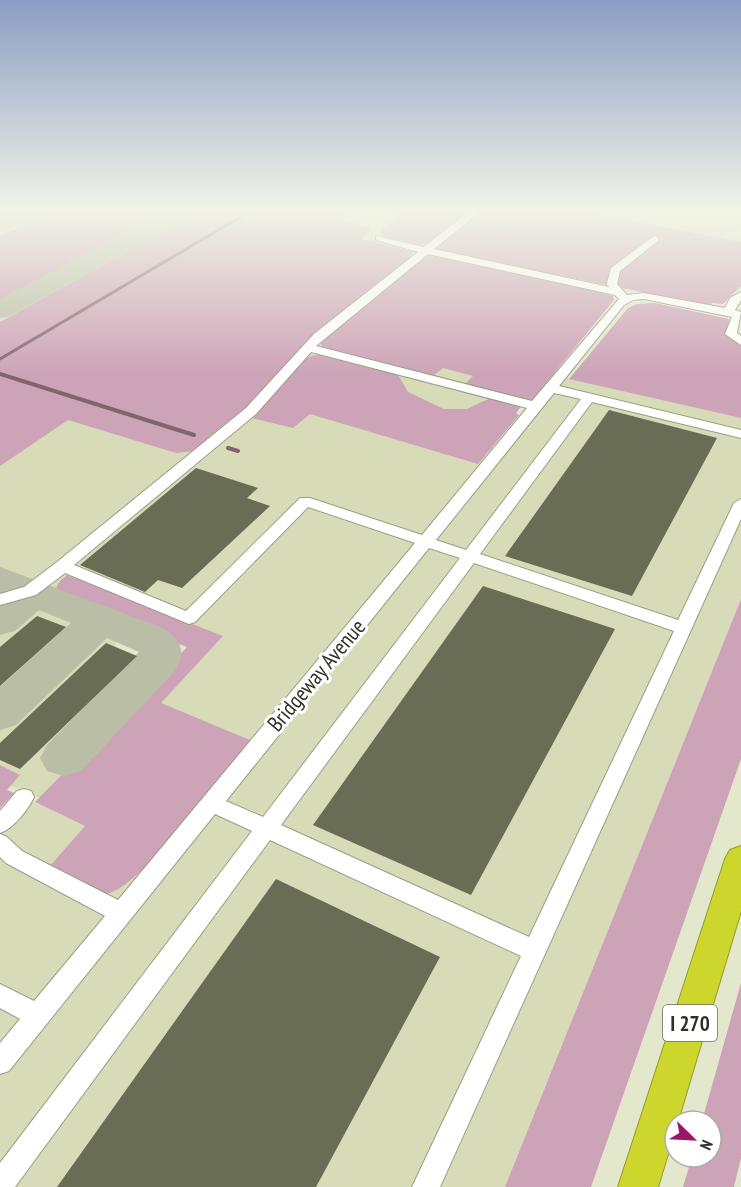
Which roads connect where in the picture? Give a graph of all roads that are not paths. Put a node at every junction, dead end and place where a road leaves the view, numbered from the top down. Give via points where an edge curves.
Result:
1 (408, 264) edge
2 (490, 264) edge
3 (622, 264) edge
4 (626, 295) junction
5 (741, 295) edge
6 (736, 314) edge
7 (741, 341) edge
8 (307, 347) junction
9 (550, 388) junction
10 (589, 397) junction
11 (535, 406) junction
12 (741, 434) edge
13 (741, 503) edge
14 (424, 543) junction
15 (467, 557) junction
16 (63, 566) junction
17 (0, 600) edge
18 (684, 628) junction
19 (24, 798) dead end
20 (211, 803) junction
21 (0, 825) edge
22 (266, 828) junction
23 (0, 843) edge
24 (741, 859) edge
25 (121, 913) junction
26 (535, 951) junction
27 (0, 995) edge
28 (38, 1016) junction
29 (0, 1062) edge
30 (0, 1185) edge
31 (426, 1187) edge
32 (638, 1187) edge

1 - 8 street
2 - 4 street
3 - 4 street via 611,279
4 - 6 street
4 - 9 street, Bridgeway Avenue
5 - 6 street via 734,300
6 - 7 street via 731,334
8 - 11 street
8 - 16 street via 251,411
9 - 10 street
9 - 11 street, Bridgeway Avenue
10 - 12 street
10 - 15 street
11 - 14 street, Bridgeway Avenue
13 - 18 street
14 - 15 street
14 - 16 street via 305,501 189,618
14 - 20 street, Bridgeway Avenue
15 - 18 street
15 - 22 street
16 - 17 street via 30,591
18 - 26 street
19 - 21 street
20 - 22 street
20 - 25 street, Bridgeway Avenue
22 - 26 street
22 - 30 street
23 - 25 street via 14,857
24 - 32 highway, I 270
25 - 28 street, Bridgeway Avenue
26 - 31 street
27 - 28 street
28 - 29 street, Bridgeway Avenue

